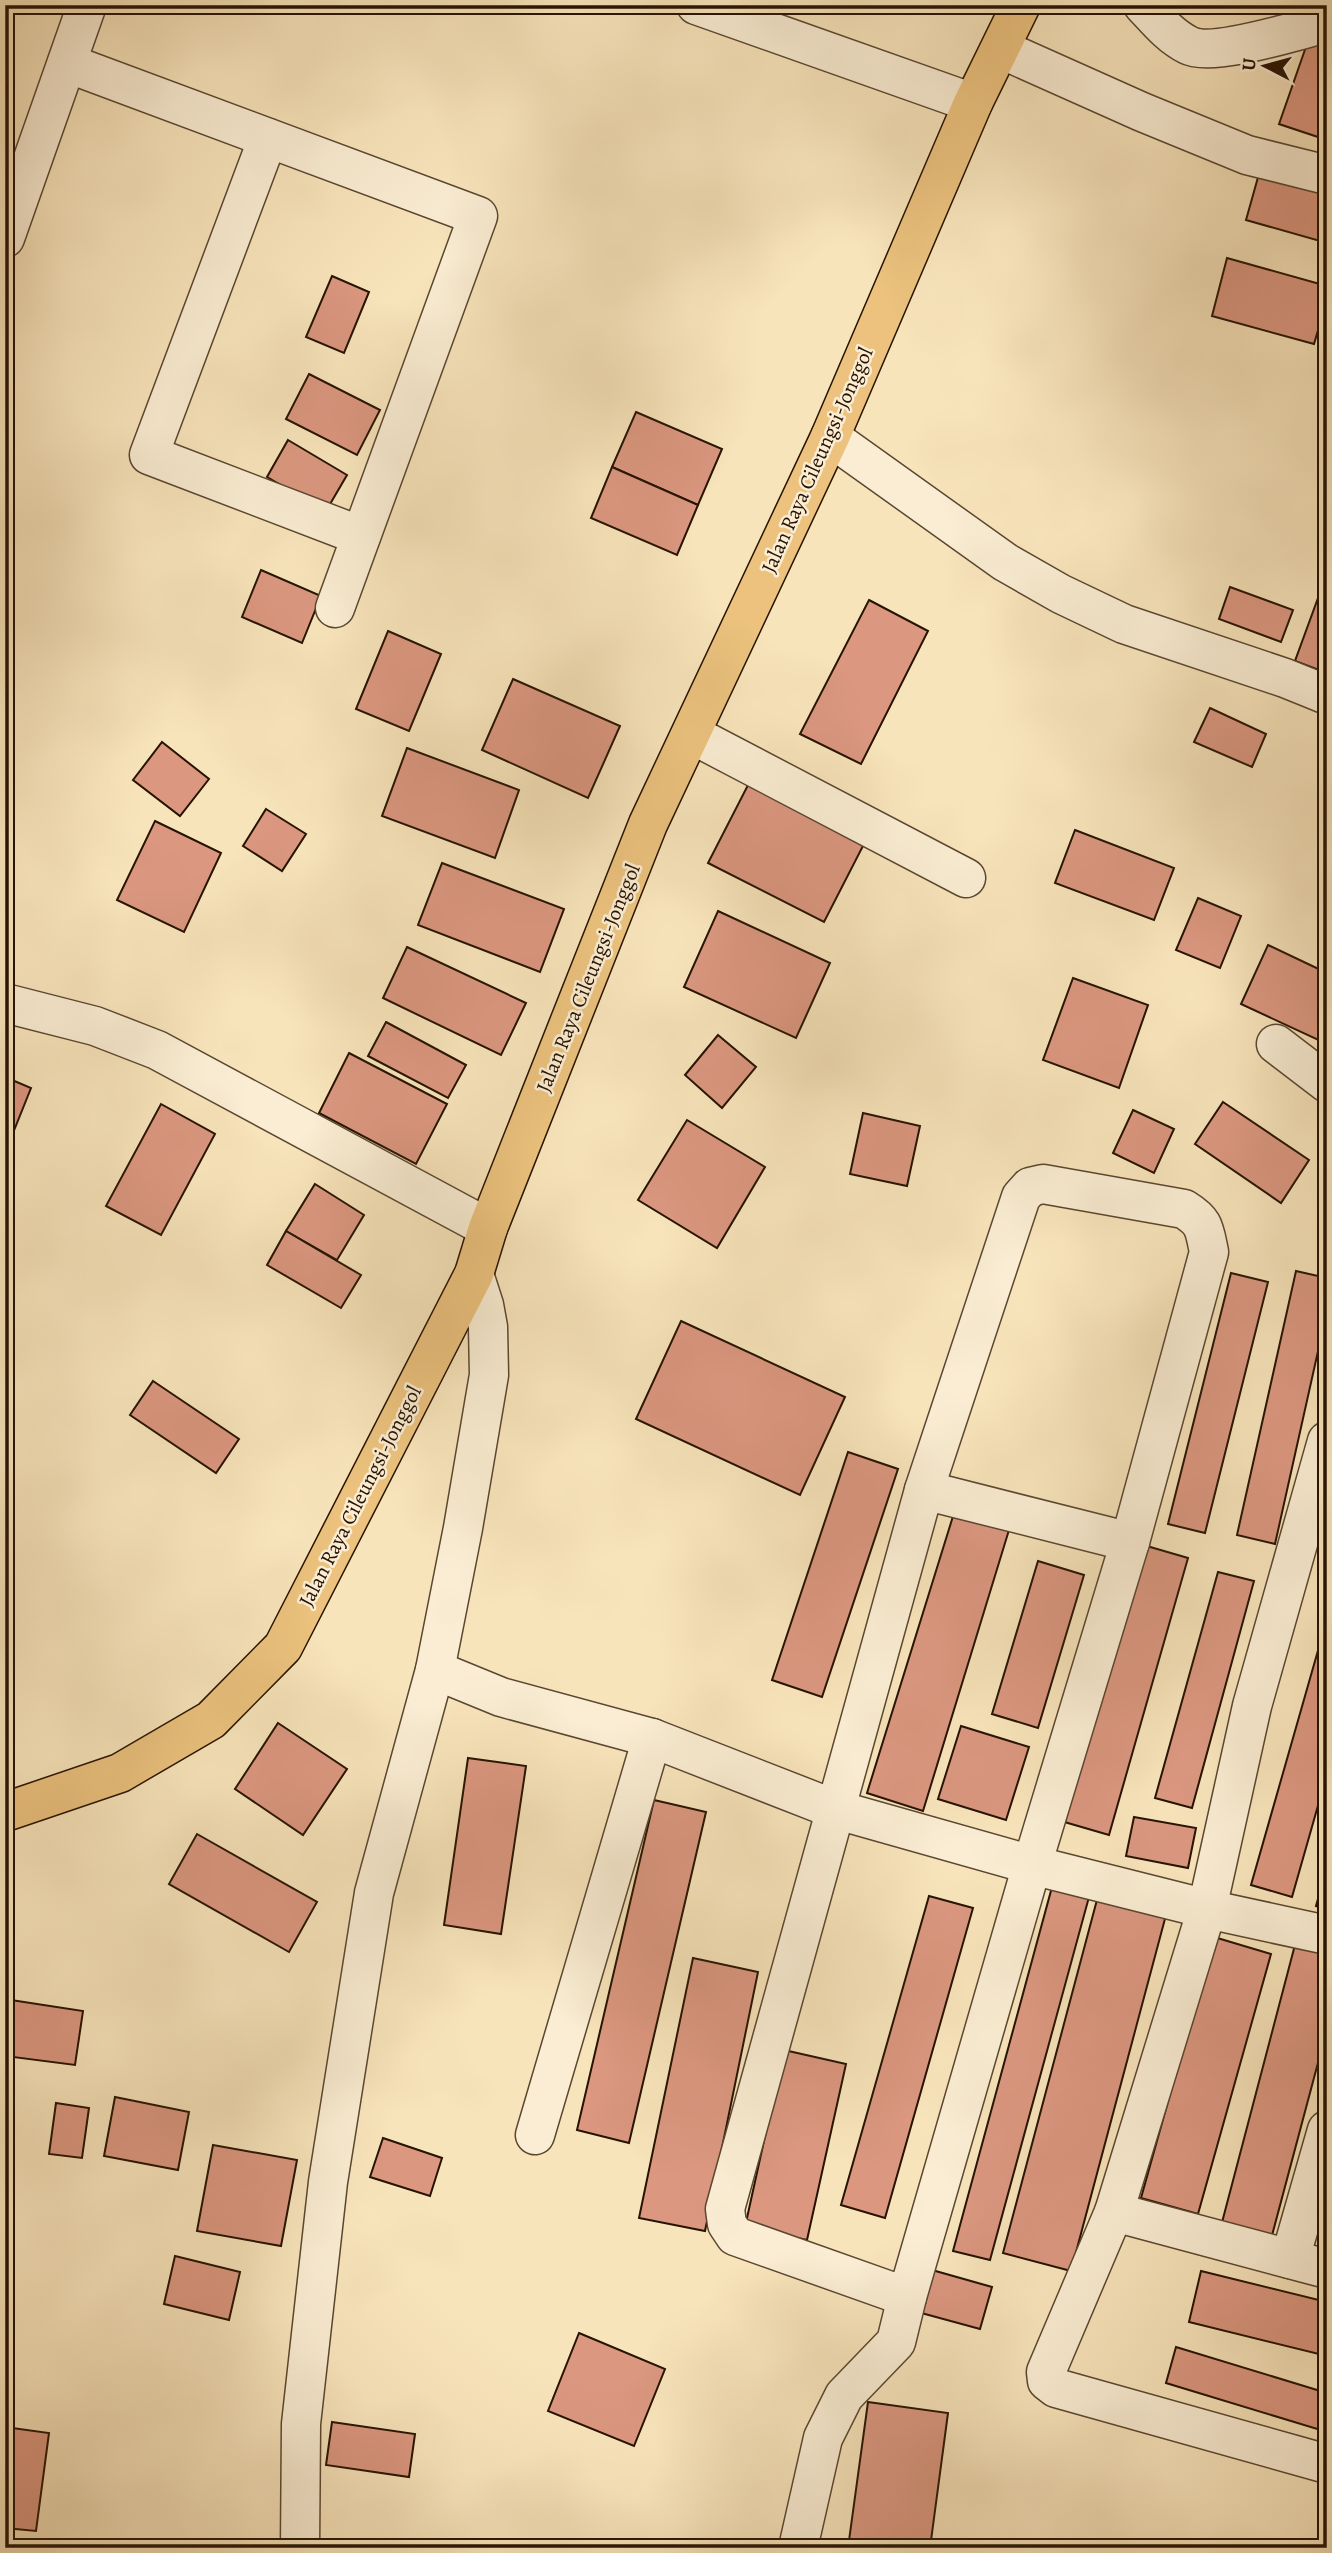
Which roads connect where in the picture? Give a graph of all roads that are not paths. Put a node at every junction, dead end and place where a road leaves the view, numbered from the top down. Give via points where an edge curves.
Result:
1 (87, 5) edge
2 (696, 5) edge
3 (1021, 5) edge
4 (1143, 5) edge
5 (1327, 23) edge
6 (1001, 49) junction
7 (66, 63) junction
8 (973, 103) junction
9 (268, 138) junction
10 (1327, 174) edge
11 (5, 238) edge
12 (830, 437) junction
13 (361, 536) junction
14 (335, 608) dead end
15 (1327, 695) edge
16 (691, 734) junction
17 (966, 878) dead end
18 (5, 1003) edge
19 (1276, 1044) dead end
20 (1327, 1083) edge
21 (488, 1228) junction
22 (474, 1274) junction
23 (1327, 1441) edge
24 (924, 1490) junction
25 (1130, 1542) junction
26 (435, 1670) junction
27 (652, 1738) junction
28 (834, 1809) junction
29 (5, 1812) edge
30 (1032, 1865) junction
31 (1207, 1909) junction
32 (1327, 1935) edge
33 (1327, 2130) edge
34 (535, 2135) dead end
35 (1114, 2212) junction
36 (1290, 2259) junction
37 (1327, 2269) edge
38 (907, 2297) junction
39 (1327, 2463) edge
40 (300, 2548) edge
41 (798, 2548) edge

1 - 7 street
2 - 8 street
3 - 6 main road, Jalan Raya Cileungsi-Jonggol
4 - 5 street via 1190,47 1211,51
6 - 8 main road, Jalan Raya Cileungsi-Jonggol
6 - 10 street via 1247,155
7 - 9 street
7 - 11 street
8 - 12 main road, Jalan Raya Cileungsi-Jonggol
9 - 13 street via 478,216
9 - 13 street via 149,455
12 - 15 street via 1005,562 1061,594 1124,624
12 - 16 main road, Jalan Raya Cileungsi-Jonggol
13 - 14 street
16 - 17 street
16 - 21 main road, Jalan Raya Cileungsi-Jonggol via 649,824
18 - 21 street via 95,1026 157,1050
19 - 20 street
21 - 22 main road, Jalan Raya Cileungsi-Jonggol
22 - 26 street via 488,1327 489,1376
22 - 29 main road, Jalan Raya Cileungsi-Jonggol via 283,1647 211,1720 120,1773
23 - 31 street via 1252,1706
24 - 25 street
24 - 25 street via 1021,1197 1031,1187 1043,1184 1184,1209 1199,1219 1209,1252
24 - 28 street
25 - 30 street
26 - 27 street via 500,1697
26 - 40 street via 374,1893 328,2182 301,2424
27 - 28 street
27 - 34 street
28 - 30 street
28 - 38 street via 729,2190 727,2224 735,2235
30 - 31 street
30 - 38 street
31 - 32 street
31 - 35 street
33 - 36 street
35 - 36 street
35 - 39 street via 1046,2372 1047,2381 1056,2388
36 - 37 street
38 - 41 street via 896,2342 844,2396 823,2438

